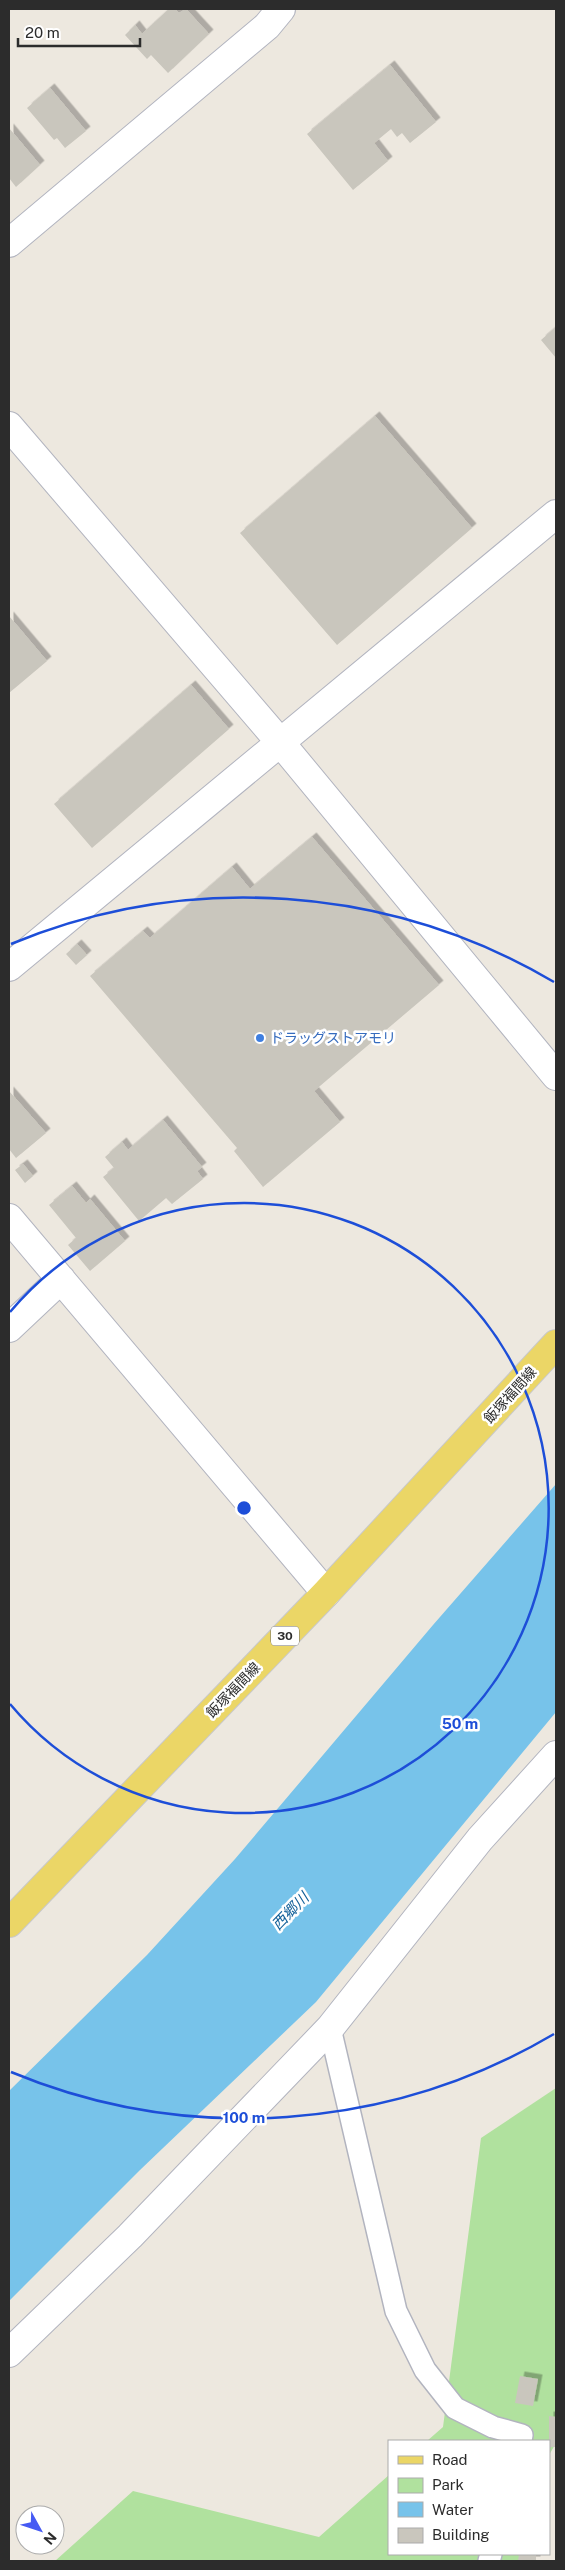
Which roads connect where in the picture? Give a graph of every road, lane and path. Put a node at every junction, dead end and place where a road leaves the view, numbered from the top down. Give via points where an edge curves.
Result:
1 (281, 9) edge
2 (9, 243) edge
3 (9, 426) edge
4 (556, 514) edge
5 (280, 742) junction
6 (9, 967) edge
7 (556, 1076) edge
8 (9, 1218) edge
9 (61, 1279) junction
10 (9, 1328) edge
11 (556, 1344) edge
12 (326, 1593) junction
13 (556, 1755) edge
14 (9, 1923) edge
15 (330, 2028) junction
16 (9, 2352) edge
17 (521, 2440) edge

1 - 2 street via 267,26
3 - 5 street
4 - 5 street
5 - 6 street
5 - 7 street
8 - 9 street
9 - 10 street
9 - 12 street
11 - 12 main road, 飯塚福間線 / 30
12 - 14 main road, 飯塚福間線 / 30
13 - 15 street via 480,1839
15 - 16 street via 130,2236
15 - 17 lane via 396,2311 425,2370 455,2408 493,2427 522,2435

